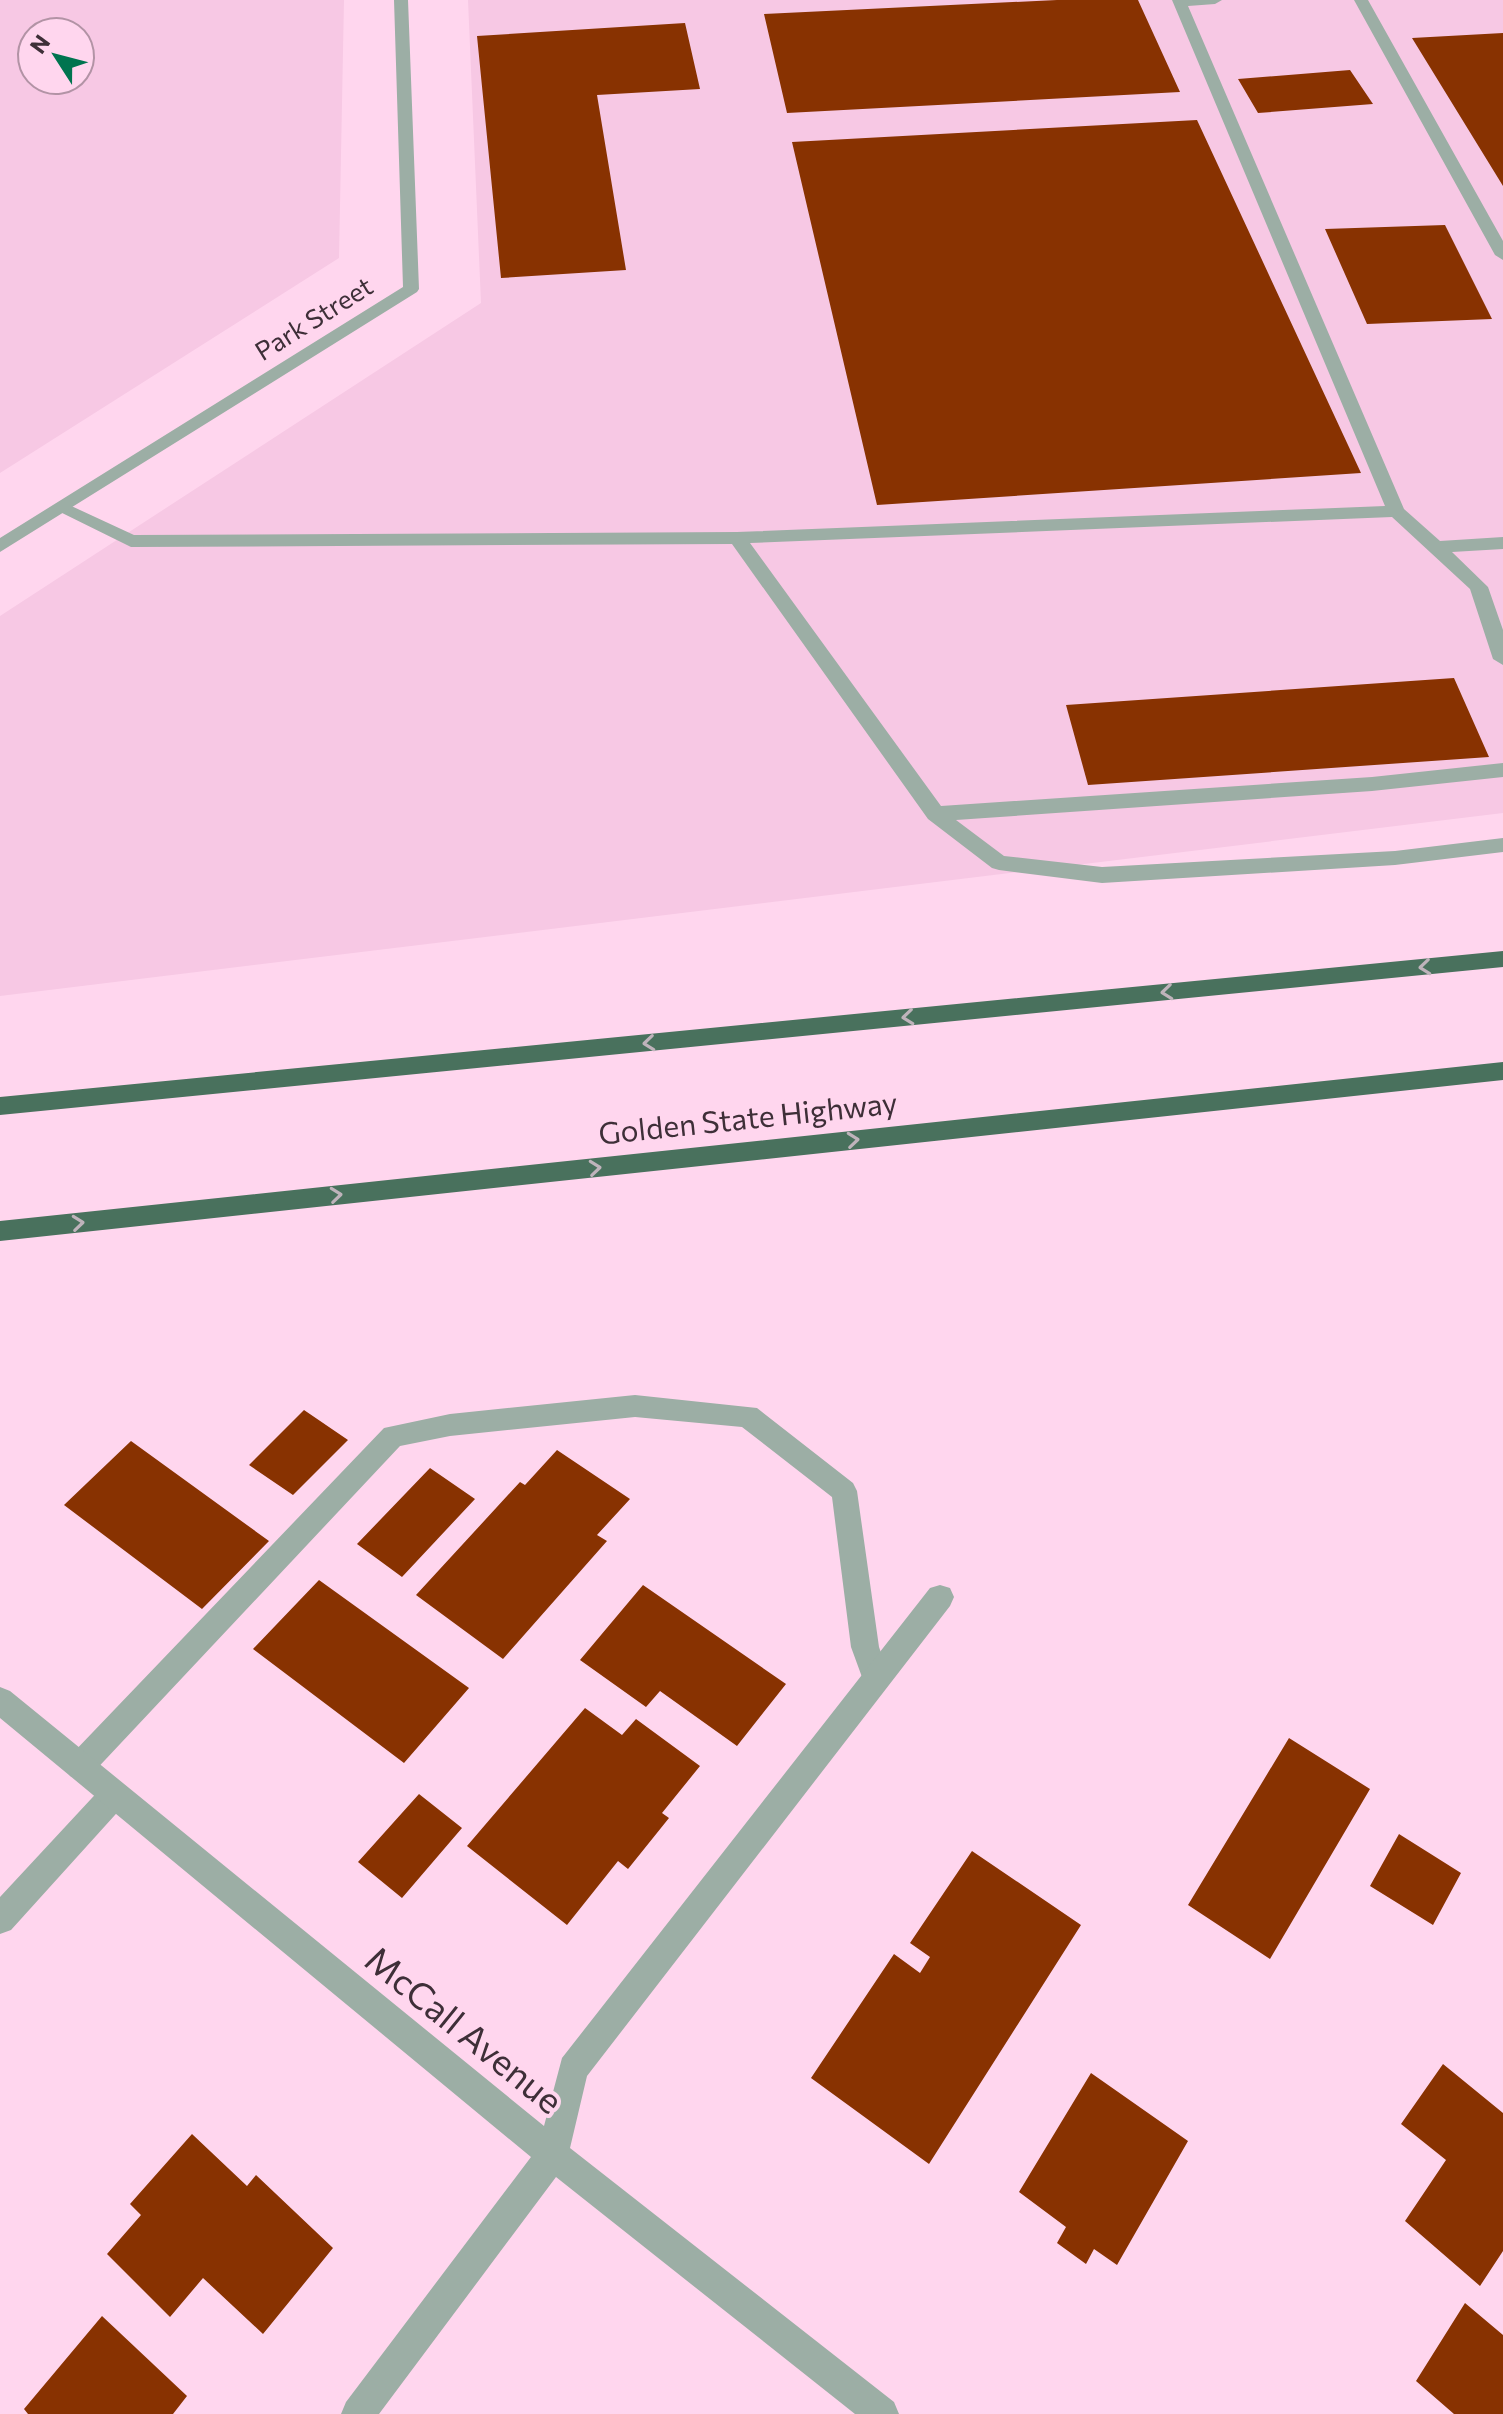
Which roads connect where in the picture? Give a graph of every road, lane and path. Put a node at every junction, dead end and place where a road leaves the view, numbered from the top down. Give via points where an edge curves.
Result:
1 (401, 0) edge
2 (1215, 0) edge
3 (1361, 0) edge
4 (1180, 1) edge
5 (1503, 255) edge
6 (61, 508) junction
7 (1396, 511) junction
8 (737, 538) junction
9 (1503, 543) edge
10 (0, 546) edge
11 (1437, 547) junction
12 (1503, 659) edge
13 (1503, 770) edge
14 (935, 814) junction
15 (1503, 845) edge
16 (1503, 959) edge
17 (1503, 1071) edge
18 (0, 1106) edge
19 (0, 1231) edge
20 (940, 1597) dead end
21 (876, 1679) junction
22 (0, 1700) edge
23 (80, 1766) junction
24 (114, 1795) junction
25 (0, 1919) edge
26 (553, 2154) junction
27 (358, 2414) edge
28 (882, 2414) edge

1 - 6 street, Park Street via 411,289
2 - 4 street
3 - 5 street
4 - 7 street
6 - 8 street via 131,541
6 - 10 street, Park Street
7 - 8 street
7 - 11 street
8 - 14 street
9 - 11 street
11 - 12 street via 1479,587
13 - 14 street
14 - 15 street via 999,863 1102,875 1395,858
16 -> 18 highway
19 -> 17 highway, Golden State Highway
20 - 21 street
21 - 23 street via 865,1647 844,1491 748,1416 635,1406 450,1425 393,1436
21 - 26 street via 573,2069
22 - 23 street, McCall Avenue
23 - 24 street, McCall Avenue
24 - 25 street
24 - 26 street, McCall Avenue
26 - 27 street
26 - 28 street, McCall Avenue

